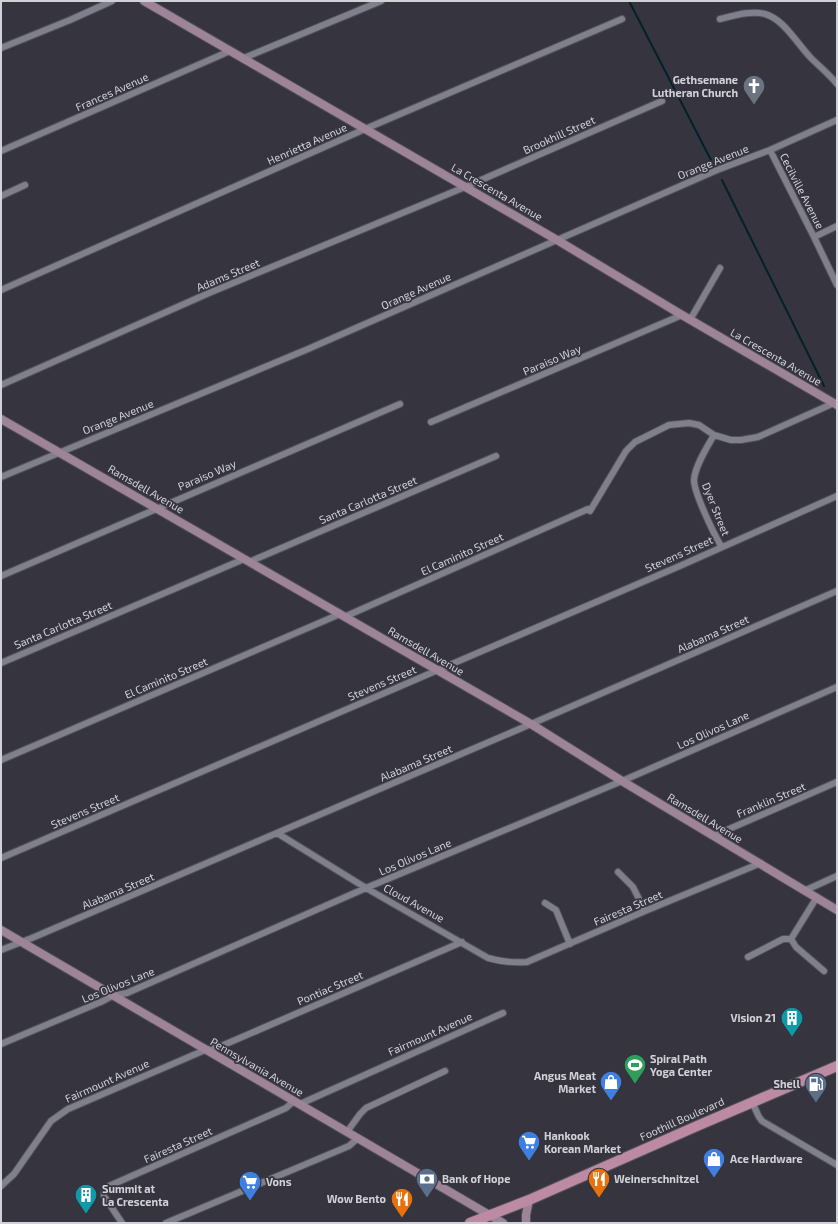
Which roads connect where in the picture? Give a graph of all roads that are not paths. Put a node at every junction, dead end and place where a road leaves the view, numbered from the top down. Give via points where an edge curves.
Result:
1 (112, 1) edge
2 (144, 1) edge
3 (381, 1) edge
4 (622, 19) dead end
5 (720, 20) dead end
6 (1, 48) edge
7 (230, 51) junction
8 (244, 58) junction
9 (837, 84) edge
10 (662, 101) dead end
11 (837, 120) edge
12 (365, 129) junction
13 (770, 150) junction
14 (1, 151) edge
15 (25, 185) dead end
16 (465, 187) junction
17 (1, 196) edge
18 (837, 226) edge
19 (814, 237) junction
20 (557, 240) junction
21 (720, 268) dead end
22 (837, 285) edge
23 (1, 290) edge
24 (682, 315) junction
25 (690, 320) junction
26 (1, 385) edge
27 (400, 404) dead end
28 (836, 404) edge
29 (1, 419) edge
30 (431, 422) dead end
31 (714, 435) junction
32 (59, 452) junction
33 (496, 456) dead end
34 (1, 477) edge
35 (837, 496) edge
36 (156, 508) junction
37 (721, 546) junction
38 (246, 560) junction
39 (1, 576) edge
40 (837, 591) edge
41 (342, 615) junction
42 (1, 662) edge
43 (437, 670) junction
44 (837, 687) edge
45 (531, 724) junction
46 (1, 760) edge
47 (622, 781) junction
48 (837, 782) edge
49 (277, 833) junction
50 (713, 836) junction
51 (1, 858) edge
52 (761, 863) junction
53 (618, 872) dead end
54 (837, 876) edge
55 (366, 888) junction
56 (806, 890) junction
57 (816, 897) junction
58 (545, 903) dead end
59 (837, 910) edge
60 (645, 911) junction
61 (1, 930) edge
62 (791, 939) junction
63 (462, 942) junction
64 (22, 943) junction
65 (570, 944) junction
66 (1, 950) edge
67 (748, 957) dead end
68 (502, 962) joint
69 (824, 971) dead end
70 (112, 996) junction
71 (503, 1013) dead end
72 (1, 1044) edge
73 (205, 1050) junction
74 (837, 1066) edge
75 (445, 1071) dead end
76 (752, 1102) junction
77 (297, 1103) junction
78 (347, 1132) junction
79 (358, 1138) junction
80 (837, 1165) edge
81 (1, 1186) edge
82 (528, 1200) junction
83 (489, 1214) junction
84 (122, 1223) edge
85 (166, 1223) edge
86 (470, 1223) edge
87 (502, 1223) edge
88 (526, 1223) edge

1 - 6 street
2 - 7 street, La Crescenta Avenue
3 - 8 street
4 - 12 street, Henrietta Avenue
5 - 9 street via 743,14 765,14 779,21 811,59
7 - 8 street, La Crescenta Avenue
7 - 14 street, Frances Avenue
8 - 12 street, La Crescenta Avenue
10 - 16 street, Brookhill Street
11 - 13 street, Orange Avenue
12 - 16 street, La Crescenta Avenue
12 - 23 street, Henrietta Avenue
13 - 19 street, Cecilville Avenue
13 - 20 street, Orange Avenue
15 - 17 street
16 - 20 street, La Crescenta Avenue
16 - 26 street, Adams Street via 209,294
18 - 19 street
19 - 22 street, Cecilville Avenue
20 - 24 street, La Crescenta Avenue
20 - 32 street, Orange Avenue via 308,350
21 - 25 street
24 - 25 street, La Crescenta Avenue
24 - 30 street, Paraiso Way
25 - 28 street, La Crescenta Avenue
27 - 36 street, Paraiso Way
28 - 31 street, El Caminito Street via 758,438 732,440
29 - 32 street, Ramsdell Avenue
31 - 37 street, Dyer Street via 701,458 694,480 696,492
31 - 41 street, El Caminito Street via 699,425 669,425 635,442 626,451 589,510
32 - 34 street, Orange Avenue
32 - 36 street, Ramsdell Avenue
33 - 38 street, Santa Carlotta Street
35 - 37 street, Stevens Street
36 - 38 street, Ramsdell Avenue
36 - 39 street, Paraiso Way
37 - 43 street, Stevens Street
38 - 41 street, Ramsdell Avenue
38 - 42 street, Santa Carlotta Street
40 - 45 street, Alabama Street
41 - 43 street, Ramsdell Avenue
41 - 46 street, El Caminito Street
43 - 45 street, Ramsdell Avenue
43 - 51 street, Stevens Street
44 - 47 street, Los Olivos Lane
45 - 47 street, Ramsdell Avenue
45 - 49 street, Alabama Street
47 - 50 street, Ramsdell Avenue
47 - 55 street, Los Olivos Lane
48 - 50 street, Franklin Street
49 - 55 street, Cloud Avenue
49 - 64 street, Alabama Street
50 - 52 street, Ramsdell Avenue
52 - 56 street, Ramsdell Avenue
52 - 60 street, Fairesta Street
53 - 60 street via 633,887
54 - 56 street
55 - 63 street, Cloud Avenue
55 - 70 street, Los Olivos Lane via 127,993
56 - 57 street, Ramsdell Avenue
57 - 59 street, Ramsdell Avenue
57 - 62 street
58 - 65 street via 556,910
60 - 65 street, Fairesta Street
61 - 64 street, Pennsylvania Avenue
62 - 67 street via 783,939
62 - 69 street via 796,947
63 - 68 street, Cloud Avenue via 488,958
63 - 73 street, Pontiac Street via 219,1047
64 - 66 street, Alabama Street
64 - 70 street, Pennsylvania Avenue
65 - 68 street, Fairesta Street via 527,962
70 - 72 street, Los Olivos Lane
70 - 73 street, Pennsylvania Avenue
71 - 77 street, Fairmount Avenue
73 - 77 street, Pennsylvania Avenue
73 - 81 street, Fairmount Avenue via 68,1108 51,1121 14,1174
74 - 76 main road, Foothill Boulevard
75 - 78 street via 366,1108
76 - 80 street via 762,1121
76 - 82 main road, Foothill Boulevard
77 - 78 street, Pennsylvania Avenue
77 - 84 street, Fairesta Street via 109,1186 104,1196
78 - 79 street, Pennsylvania Avenue
79 - 83 street, Pennsylvania Avenue
79 - 85 street via 349,1146
82 - 83 main road, Foothill Boulevard
82 - 88 street
83 - 86 main road, Foothill Boulevard
83 - 87 street, Pennsylvania Avenue

